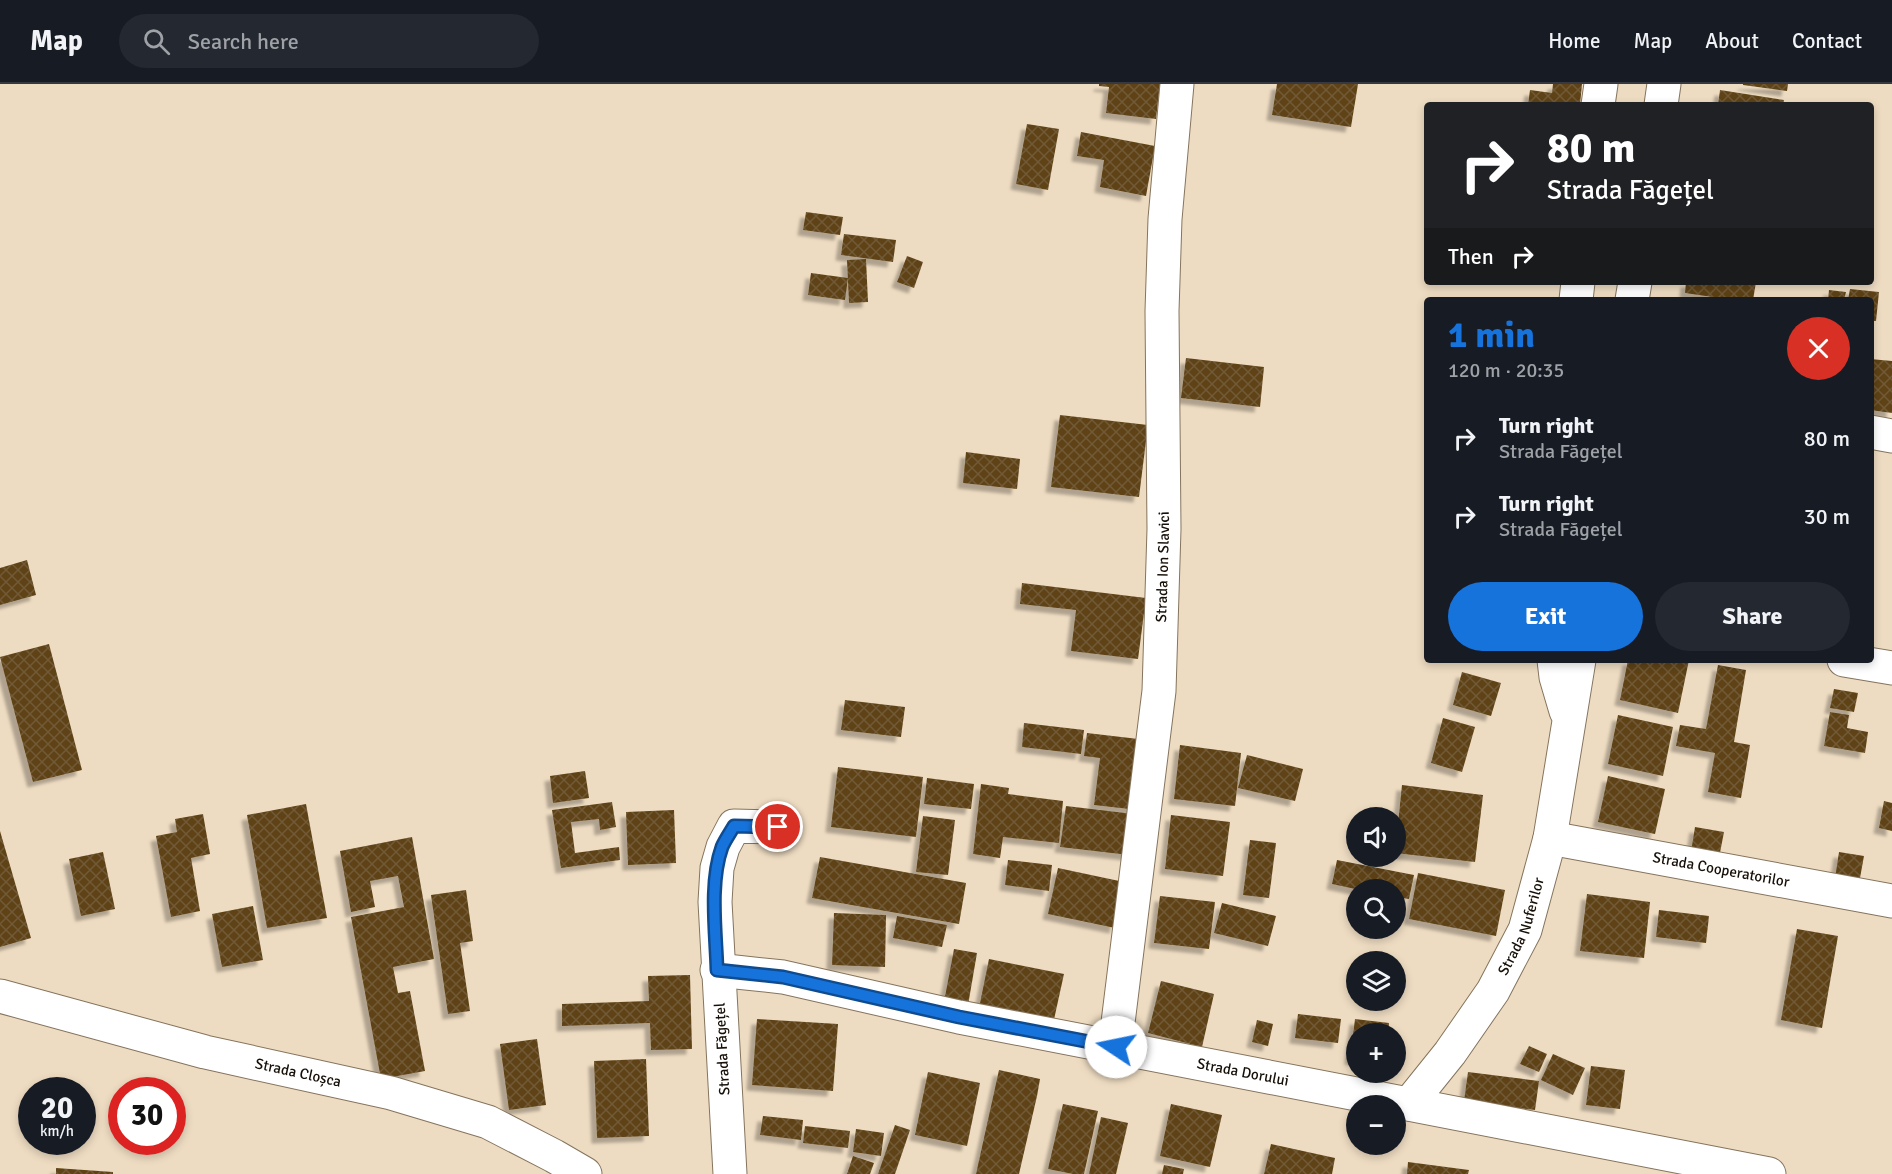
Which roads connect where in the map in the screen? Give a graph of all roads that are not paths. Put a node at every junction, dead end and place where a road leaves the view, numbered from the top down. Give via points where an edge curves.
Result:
1 (1178, 84) edge
2 (1601, 84) edge
3 (1664, 84) edge
4 (1598, 102) edge
5 (1661, 102) edge
6 (1874, 433) edge
7 (1892, 436) edge
8 (1554, 663) edge
9 (1579, 663) edge
10 (1862, 663) edge
11 (1892, 668) edge
12 (1569, 721) junction
13 (778, 827) dead end
14 (1550, 838) junction
15 (1892, 900) edge
16 (717, 970) junction
17 (0, 996) edge
18 (1116, 1047) junction
19 (1409, 1104) junction
20 (585, 1174) edge
21 (730, 1174) edge
22 (1769, 1174) edge

1 - 18 street, Strada Ion Slavici via 1165,219 1162,310 1164,529 1159,691
2 - 4 street
3 - 5 street
6 - 7 street
8 - 12 street, Strada Nuferilor
9 - 12 street, Strada Nuferilor
10 - 11 street
12 - 14 street, Strada Nuferilor
13 - 16 street, Strada Făgețel via 734,826 723,847 715,902
14 - 15 street, Strada Cooperatorilor
14 - 19 street, Strada Nuferilor via 1525,930 1493,991
16 - 18 street, Strada Dorului via 783,977
16 - 21 street, Strada Făgețel
17 - 20 street, Strada Cloșca via 205,1052 391,1093 488,1122
18 - 19 street, Strada Dorului
19 - 22 street, Strada Dorului

